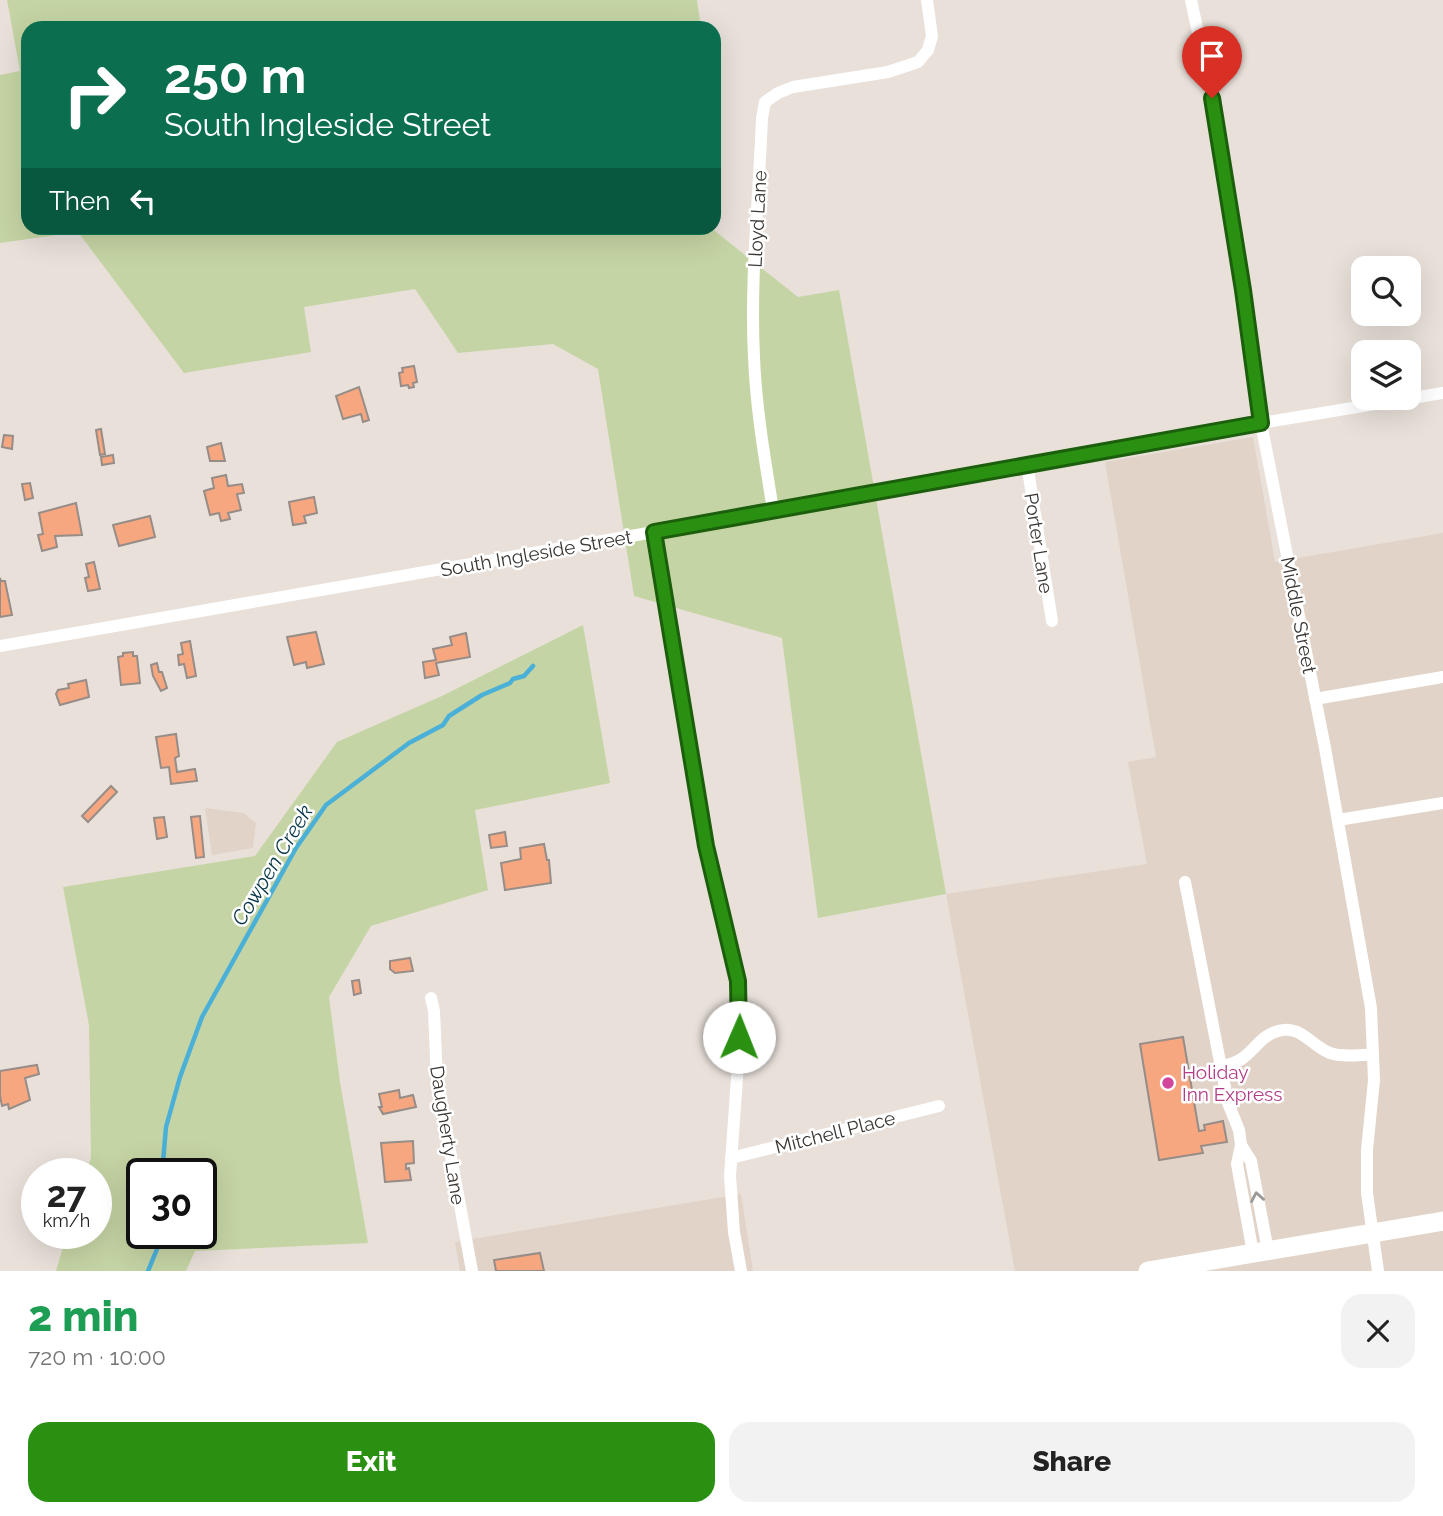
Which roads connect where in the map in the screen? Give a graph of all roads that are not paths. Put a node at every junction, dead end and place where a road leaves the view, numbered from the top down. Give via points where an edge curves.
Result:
1 (927, 0) edge
2 (1191, 0) edge
3 (1443, 393) edge
4 (1261, 423) junction
5 (1027, 464) junction
6 (773, 510) junction
7 (654, 532) junction
8 (1052, 621) dead end
9 (0, 646) edge
10 (1443, 677) edge
11 (1315, 699) junction
12 (1443, 803) edge
13 (1338, 820) junction
14 (1185, 882) dead end
15 (431, 998) dead end
16 (1373, 1055) junction
17 (1220, 1066) junction
18 (939, 1107) dead end
19 (731, 1158) junction
20 (1443, 1221) edge
21 (1372, 1233) junction
22 (1260, 1252) junction
23 (472, 1271) edge
24 (741, 1271) edge
25 (1147, 1271) edge
26 (1378, 1271) edge

1 - 6 street, Lloyd Lane via 932,36 918,62 793,87 765,102 754,358
2 - 4 street, Middle Street via 1212,98
3 - 4 street, South Ingleside Street
4 - 5 street, South Ingleside Street
4 - 11 street, Middle Street
5 - 6 street, South Ingleside Street
5 - 8 street, Porter Lane
6 - 7 street, South Ingleside Street
7 - 9 street, South Ingleside Street
7 - 19 street via 703,832 738,981
10 - 11 street
11 - 13 street, Middle Street
12 - 13 street
13 - 16 street, Middle Street via 1371,1008
14 - 17 street
15 - 23 street, Daugherty Lane via 437,1080
16 - 17 street via 1333,1055 1294,1030 1279,1030 1240,1062
16 - 21 street, Middle Street via 1367,1150
17 - 22 street via 1241,1145 1251,1161
18 - 19 street, Mitchell Place
19 - 24 street via 734,1232
20 - 21 main road
21 - 22 main road
21 - 26 street, Middle Street
22 - 25 main road

